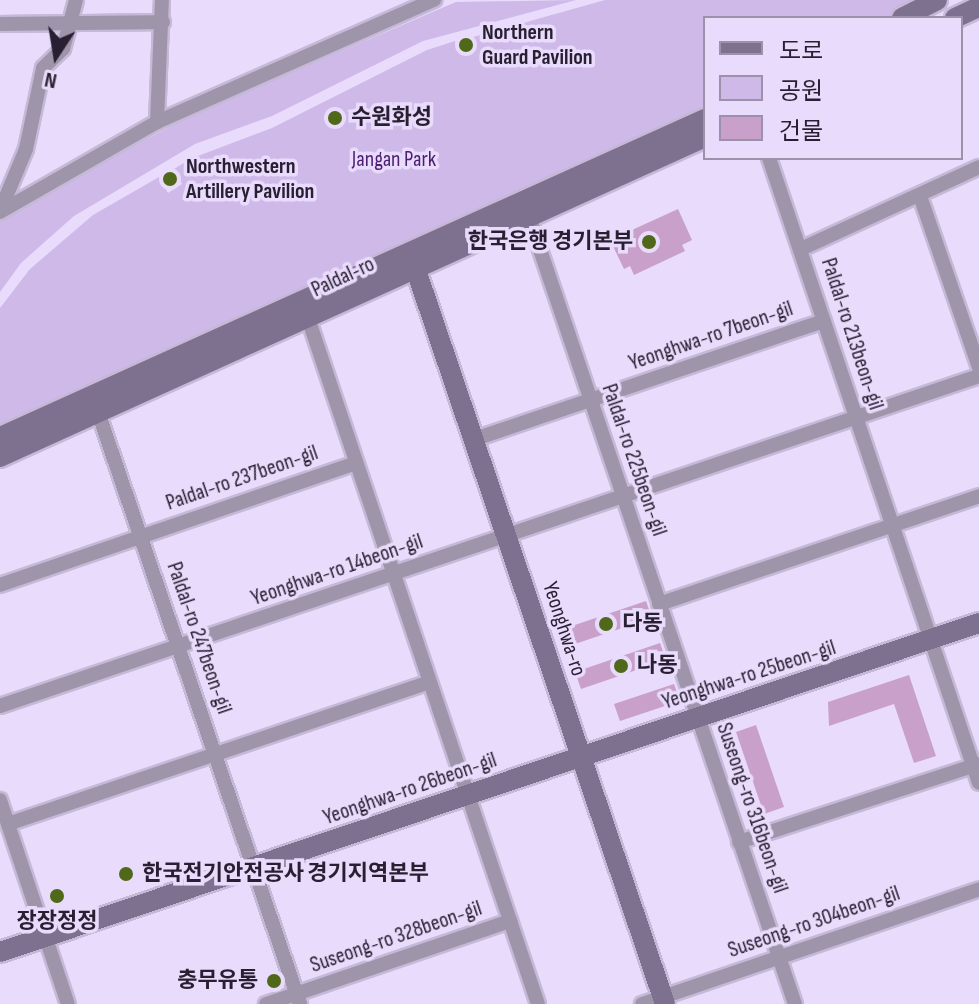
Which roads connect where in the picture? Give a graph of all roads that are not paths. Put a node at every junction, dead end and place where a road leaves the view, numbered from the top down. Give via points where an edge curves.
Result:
1 (76, 0) edge
2 (162, 0) edge
3 (434, 0) edge
4 (937, 0) edge
5 (970, 0) edge
6 (979, 7) edge
7 (906, 16) edge
8 (959, 16) edge
9 (72, 22) junction
10 (163, 22) junction
11 (0, 24) edge
12 (703, 120) edge
13 (157, 122) junction
14 (703, 138) edge
15 (770, 160) edge
16 (979, 168) edge
17 (920, 196) junction
18 (0, 212) edge
19 (529, 217) junction
20 (801, 249) junction
21 (416, 270) junction
22 (305, 310) junction
23 (824, 321) junction
24 (979, 367) edge
25 (979, 376) edge
26 (590, 400) junction
27 (98, 412) junction
28 (857, 418) junction
29 (0, 437) edge
30 (475, 439) junction
31 (0, 457) edge
32 (356, 463) junction
33 (625, 495) junction
34 (979, 496) edge
35 (892, 525) junction
36 (141, 536) junction
37 (508, 536) junction
38 (392, 574) junction
39 (0, 585) edge
40 (659, 604) junction
41 (979, 623) edge
42 (931, 639) junction
43 (179, 646) junction
44 (429, 682) junction
45 (0, 706) edge
46 (698, 717) junction
47 (215, 754) junction
48 (581, 756) junction
49 (976, 764) edge
50 (979, 783) edge
51 (467, 795) junction
52 (0, 800) edge
53 (8, 824) junction
54 (739, 842) junction
55 (254, 867) junction
56 (979, 889) edge
57 (510, 921) junction
58 (46, 937) junction
59 (0, 952) edge
60 (779, 956) junction
61 (298, 999) edge
62 (664, 1000) edge
63 (68, 1004) edge
64 (266, 1004) edge
65 (538, 1004) edge
66 (642, 1004) edge
67 (795, 1004) edge

1 - 9 street
2 - 10 street
3 - 13 street
4 - 7 street
5 - 6 street
6 - 8 street
9 - 10 street
9 - 11 street
9 - 18 street via 63,49 43,68 26,149
10 - 13 street
12 - 22 street, Paldal-ro
13 - 18 street
14 - 19 street, Paldal-ro
15 - 20 street, Paldal-ro 213beon-gil
16 - 17 street
17 - 20 street
17 - 24 street
19 - 21 street, Paldal-ro
19 - 26 street, Paldal-ro 225beon-gil
20 - 23 street, Paldal-ro 213beon-gil
21 - 22 street, Paldal-ro
21 - 30 street, Yeonghwa-ro
22 - 27 street, Paldal-ro
22 - 29 street, Paldal-ro
22 - 32 street
23 - 26 street, Yeonghwa-ro 7beon-gil
23 - 28 street, Paldal-ro 213beon-gil
25 - 28 street, Yeonghwa-ro 14beon-gil
26 - 30 street, Yeonghwa-ro 7beon-gil
26 - 33 street, Paldal-ro 225beon-gil
27 - 31 street, Paldal-ro
27 - 36 street, Paldal-ro 247beon-gil
28 - 33 street, Yeonghwa-ro 14beon-gil
28 - 35 street, Paldal-ro 213beon-gil
30 - 37 street, Yeonghwa-ro
32 - 36 street, Paldal-ro 237beon-gil
32 - 38 street
33 - 37 street, Yeonghwa-ro 14beon-gil
33 - 40 street, Paldal-ro 225beon-gil
34 - 35 street
35 - 40 street
35 - 42 street, Paldal-ro 213beon-gil
36 - 39 street
36 - 43 street, Paldal-ro 247beon-gil
37 - 38 street, Yeonghwa-ro 14beon-gil
37 - 48 street, Yeonghwa-ro
38 - 43 street, Yeonghwa-ro 14beon-gil
38 - 44 street
40 - 46 street, Paldal-ro 225beon-gil
41 - 42 street, Yeonghwa-ro 25beon-gil
42 - 46 street, Yeonghwa-ro 25beon-gil
42 - 49 street
43 - 45 street, Yeonghwa-ro 14beon-gil
43 - 47 street, Paldal-ro 247beon-gil
44 - 47 street
44 - 51 street
46 - 48 street, Yeonghwa-ro 25beon-gil
46 - 54 street, Suseong-ro 316beon-gil
47 - 53 street
47 - 55 street, Paldal-ro 247beon-gil
48 - 51 street, Yeonghwa-ro 26beon-gil
48 - 62 street, Yeonghwa-ro
49 - 50 street
49 - 54 street
51 - 55 street, Yeonghwa-ro 26beon-gil
51 - 57 street, Suseong-ro 328beon-gil
52 - 53 street
53 - 58 street
54 - 60 street, Suseong-ro 316beon-gil
55 - 58 street, Yeonghwa-ro 26beon-gil
55 - 61 street, Paldal-ro 247beon-gil
56 - 60 street, Suseong-ro 304beon-gil
57 - 61 street, Suseong-ro 328beon-gil
57 - 65 street, Suseong-ro 328beon-gil
58 - 59 street, Yeonghwa-ro 26beon-gil
58 - 63 street
60 - 62 street, Suseong-ro 304beon-gil
60 - 67 street, Suseong-ro 316beon-gil
61 - 64 street, Suseong-ro 328beon-gil
62 - 66 street, Suseong-ro 304beon-gil

